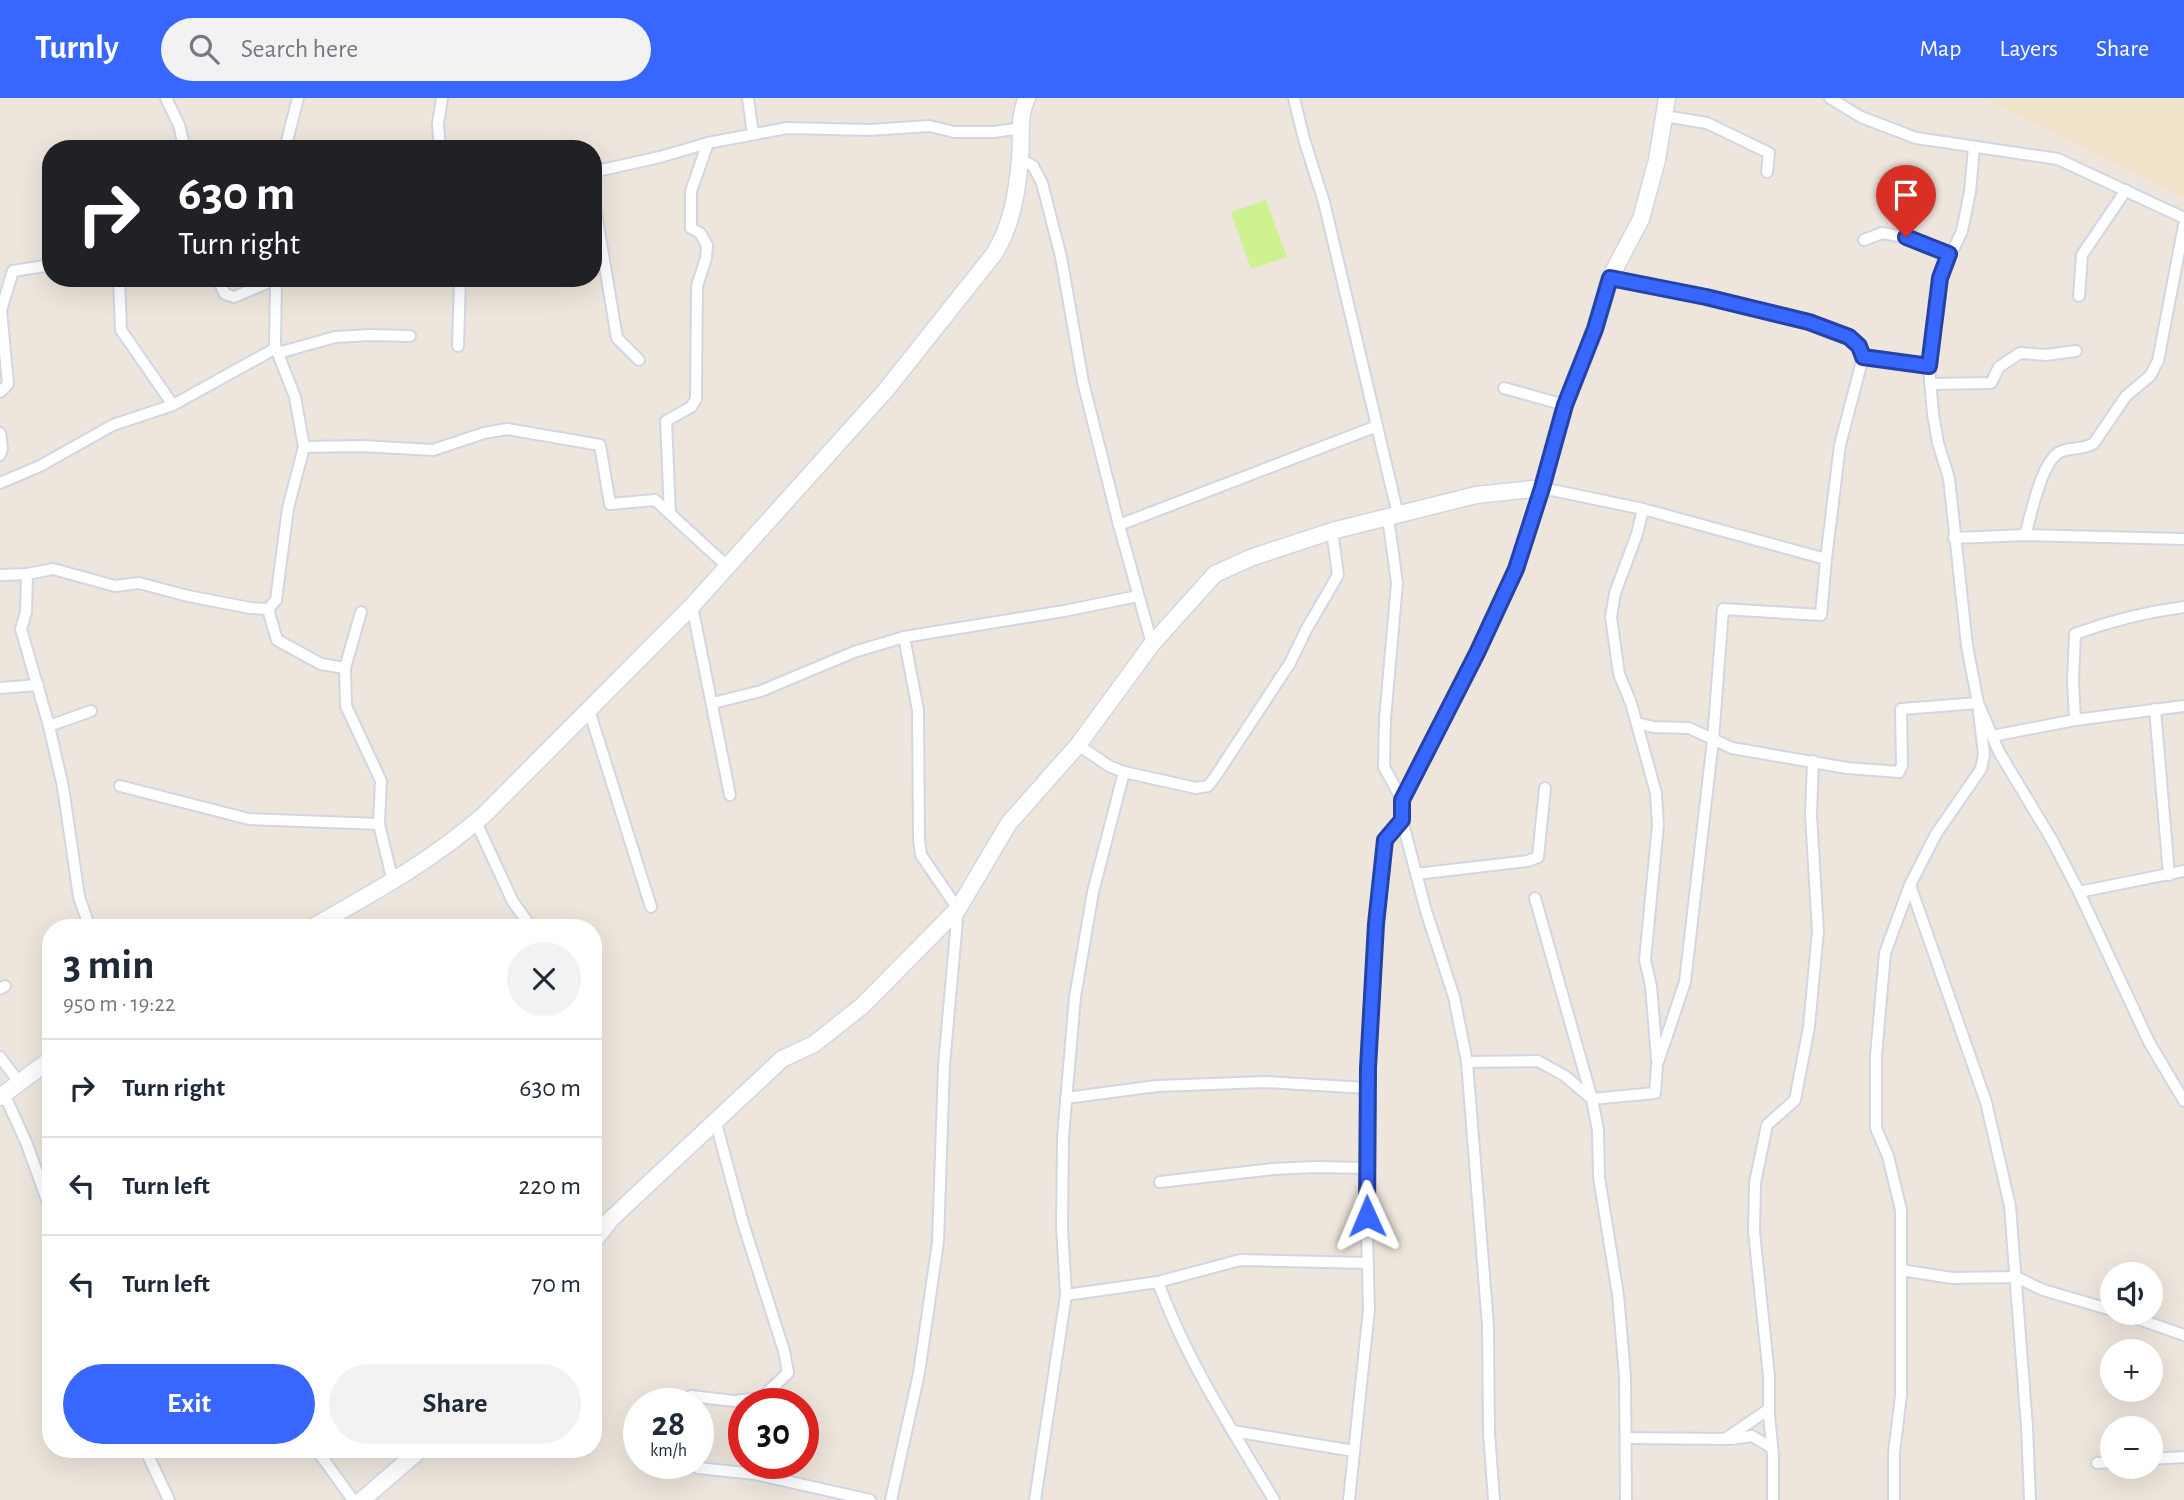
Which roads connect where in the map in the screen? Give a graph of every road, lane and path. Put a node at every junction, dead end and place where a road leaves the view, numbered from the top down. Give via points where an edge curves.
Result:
1 (166, 98) edge
2 (298, 98) edge
3 (442, 98) edge
4 (748, 98) edge
5 (1027, 98) edge
6 (1294, 98) edge
7 (1667, 98) edge
8 (1830, 98) edge
9 (1664, 116) junction
10 (1021, 128) junction
11 (753, 134) junction
12 (183, 140) edge
13 (288, 140) edge
14 (439, 140) edge
15 (708, 143) junction
16 (1974, 147) junction
17 (1020, 159) junction
18 (602, 170) edge
19 (1767, 172) dead end
20 (2126, 190) junction
21 (2184, 218) edge
22 (2184, 225) edge
23 (1864, 240) dead end
24 (602, 249) edge
25 (1949, 254) junction
26 (42, 266) edge
27 (0, 268) edge
28 (13, 271) junction
29 (1610, 278) junction
30 (119, 287) edge
31 (221, 287) edge
32 (258, 287) edge
33 (276, 287) edge
34 (460, 287) edge
35 (2079, 296) dead end
36 (410, 336) dead end
37 (458, 346) dead end
38 (277, 350) junction
39 (2076, 351) dead end
40 (1863, 357) junction
41 (639, 360) dead end
42 (1929, 366) junction
43 (1930, 383) junction
44 (1504, 388) dead end
45 (0, 392) edge
46 (173, 405) junction
47 (1565, 405) junction
48 (1377, 426) junction
49 (0, 433) edge
50 (304, 447) junction
51 (0, 455) edge
52 (0, 483) edge
53 (1542, 488) junction
54 (1643, 509) junction
55 (670, 513) junction
56 (1393, 516) junction
57 (1119, 525) junction
58 (1332, 531) junction
59 (2025, 535) junction
60 (1954, 538) junction
61 (2184, 539) edge
62 (1826, 559) junction
63 (727, 566) junction
64 (27, 574) junction
65 (0, 575) edge
66 (1138, 596) junction
67 (692, 606) junction
68 (2184, 607) edge
69 (268, 609) junction
70 (361, 612) dead end
71 (904, 638) junction
72 (1152, 644) junction
73 (345, 668) junction
74 (38, 685) junction
75 (0, 688) edge
76 (713, 703) junction
77 (1978, 703) junction
78 (2184, 706) edge
79 (2155, 709) junction
80 (589, 710) junction
81 (91, 711) dead end
82 (2075, 720) junction
83 (1637, 723) junction
84 (49, 726) junction
85 (1992, 736) junction
86 (1713, 740) junction
87 (1078, 745) junction
88 (1813, 761) junction
89 (1124, 772) junction
90 (120, 786) dead end
91 (1545, 788) dead end
92 (730, 795) dead end
93 (1402, 800) junction
94 (1402, 820) junction
95 (476, 822) junction
96 (379, 824) junction
97 (2184, 871) edge
98 (1416, 874) junction
99 (2169, 875) junction
100 (393, 882) junction
101 (1910, 886) junction
102 (2079, 892) junction
103 (1535, 898) dead end
104 (651, 907) dead end
105 (958, 909) junction
106 (87, 919) edge
107 (327, 919) edge
108 (525, 919) edge
109 (0, 1057) edge
110 (1467, 1062) junction
111 (42, 1065) edge
112 (1657, 1065) junction
113 (19, 1082) junction
114 (1367, 1088) junction
115 (2, 1096) edge
116 (1066, 1098) junction
117 (1592, 1099) junction
118 (2184, 1101) edge
119 (716, 1123) junction
120 (1366, 1168) junction
121 (1160, 1182) dead end
122 (42, 1186) edge
123 (602, 1230) edge
124 (1368, 1263) junction
125 (1901, 1270) junction
126 (2015, 1277) junction
127 (1158, 1282) junction
128 (1066, 1295) junction
129 (2100, 1307) edge
130 (2155, 1325) edge
131 (2184, 1335) edge
132 (774, 1388) edge
133 (1769, 1409) junction
134 (1233, 1432) junction
135 (1626, 1438) junction
136 (1726, 1439) junction
137 (1772, 1448) junction
138 (1354, 1451) junction
139 (2184, 1457) edge
140 (149, 1458) edge
141 (323, 1458) edge
142 (411, 1458) edge
143 (2163, 1458) edge
144 (2097, 1463) dead end
145 (2100, 1463) edge
146 (792, 1479) edge
147 (169, 1500) edge
148 (353, 1500) edge
149 (362, 1500) edge
150 (870, 1500) edge
151 (891, 1500) edge
152 (1035, 1500) edge
153 (1274, 1500) edge
154 (1349, 1500) edge
155 (1494, 1500) edge
156 (1626, 1500) edge
157 (1773, 1500) edge
158 (1894, 1500) edge
159 (2030, 1500) edge

1 - 12 street
2 - 13 street
3 - 14 street
4 - 11 street
5 - 10 street
6 - 48 street via 1324,202
7 - 9 street
8 - 16 street via 1861,117 1916,138
9 - 19 street via 1707,123 1769,153
9 - 29 street via 1641,219
10 - 11 street via 954,132 929,126 870,130 799,127
10 - 17 street
11 - 15 street
15 - 18 street
15 - 55 street via 690,200 691,228 706,245 697,286 696,399 666,421
16 - 20 street via 2058,159
16 - 25 street via 1962,231
17 - 57 street via 1033,166 1042,183 1061,257 1083,382
17 - 63 street via 1010,223 994,254 886,390
20 - 21 street
20 - 35 street via 2082,255
22 - 59 street via 2158,361 2150,376 2126,396 2094,443 2059,452 2047,464
23 - 25 street via 1882,233
24 - 41 street via 617,338
25 - 42 street via 1940,278
26 - 28 street
27 - 28 street
28 - 45 street via 1,310 8,384
29 - 40 street via 1809,322 1849,337
29 - 47 street
30 - 46 street via 121,330
31 - 32 street via 225,295 234,298
33 - 38 street
34 - 37 street
36 - 38 street via 335,337
38 - 46 street
38 - 50 street via 295,397
39 - 43 street via 2020,354 1999,367 1991,383
40 - 42 street
40 - 62 street via 1840,445
42 - 43 street
43 - 60 street via 1938,443 1949,478
44 - 47 street
46 - 52 street via 113,425
47 - 53 street
48 - 56 street
48 - 57 street
49 - 51 street
50 - 55 street via 433,450 507,429 600,445 610,503 655,500
50 - 69 street via 288,508 276,600
53 - 54 street
53 - 56 street via 1476,495
53 - 93 street via 1516,569
54 - 62 street
54 - 83 street via 1611,617 1619,674
55 - 63 street
56 - 58 street
56 - 93 street via 1397,583 1384,767
57 - 66 street
58 - 72 street via 1216,574
58 - 89 street via 1338,575 1290,663 1208,786 1196,788
59 - 60 street
59 - 61 street
60 - 77 street
62 - 86 street via 1821,615 1723,609
63 - 67 street
64 - 65 street
64 - 69 street via 53,569 115,586 139,583
64 - 74 street via 21,629
66 - 71 street
66 - 72 street
67 - 76 street
67 - 80 street
68 - 82 street via 2074,634
69 - 73 street via 277,640 321,664
70 - 73 street
71 - 76 street via 854,652 761,691
71 - 105 street via 918,710 921,855
72 - 87 street
73 - 96 street via 346,706 381,781
74 - 75 street
74 - 84 street
76 - 92 street
77 - 85 street
77 - 88 street via 1901,709 1899,772
77 - 101 street via 1984,755 1981,769 1936,834
78 - 79 street
79 - 82 street
79 - 99 street
80 - 95 street
80 - 104 street
81 - 84 street
82 - 85 street
83 - 86 street via 1689,728
83 - 112 street via 1658,810 1645,960
84 - 106 street
85 - 102 street
86 - 88 street via 1732,748
86 - 112 street via 1685,982
87 - 89 street
87 - 105 street via 1009,823
88 - 133 street via 1811,815 1818,931 1809,1027 1795,1100 1767,1125 1755,1184 1755,1242
89 - 116 street via 1087,918
90 - 96 street via 248,819
91 - 98 street via 1538,857
93 - 94 street
94 - 98 street
94 - 114 street via 1385,840
95 - 100 street
95 - 108 street
96 - 100 street
97 - 99 street
98 - 110 street via 1454,998
99 - 102 street
100 - 107 street
101 - 125 street via 1885,953 1876,1056 1876,1128 1901,1210
101 - 126 street via 1986,1102 2010,1206
102 - 118 street via 2149,1042
103 - 117 street
105 - 119 street via 862,1006 814,1044 782,1059
105 - 151 street via 944,1065 938,1242 919,1373
109 - 113 street
110 - 117 street via 1538,1061
110 - 155 street via 1488,1326
111 - 113 street
112 - 117 street via 1655,1093
113 - 115 street
114 - 116 street via 1266,1082 1157,1086
114 - 120 street
115 - 122 street
116 - 128 street via 1062,1227
117 - 135 street via 1618,1295
119 - 123 street
119 - 132 street via 784,1352 788,1373
120 - 121 street via 1273,1168
120 - 124 street
124 - 127 street via 1240,1260
124 - 138 street via 1369,1309
125 - 126 street via 1952,1278
125 - 158 street via 1901,1395
126 - 129 street
126 - 159 street
127 - 128 street
127 - 134 street via 1170,1315
128 - 152 street
130 - 131 street
133 - 136 street
133 - 137 street
134 - 138 street
134 - 153 street
135 - 136 street
135 - 156 street
136 - 137 street via 1752,1436
137 - 157 street
138 - 154 street
139 - 143 street
140 - 147 street
141 - 148 street
142 - 149 street
144 - 145 street
146 - 150 street

